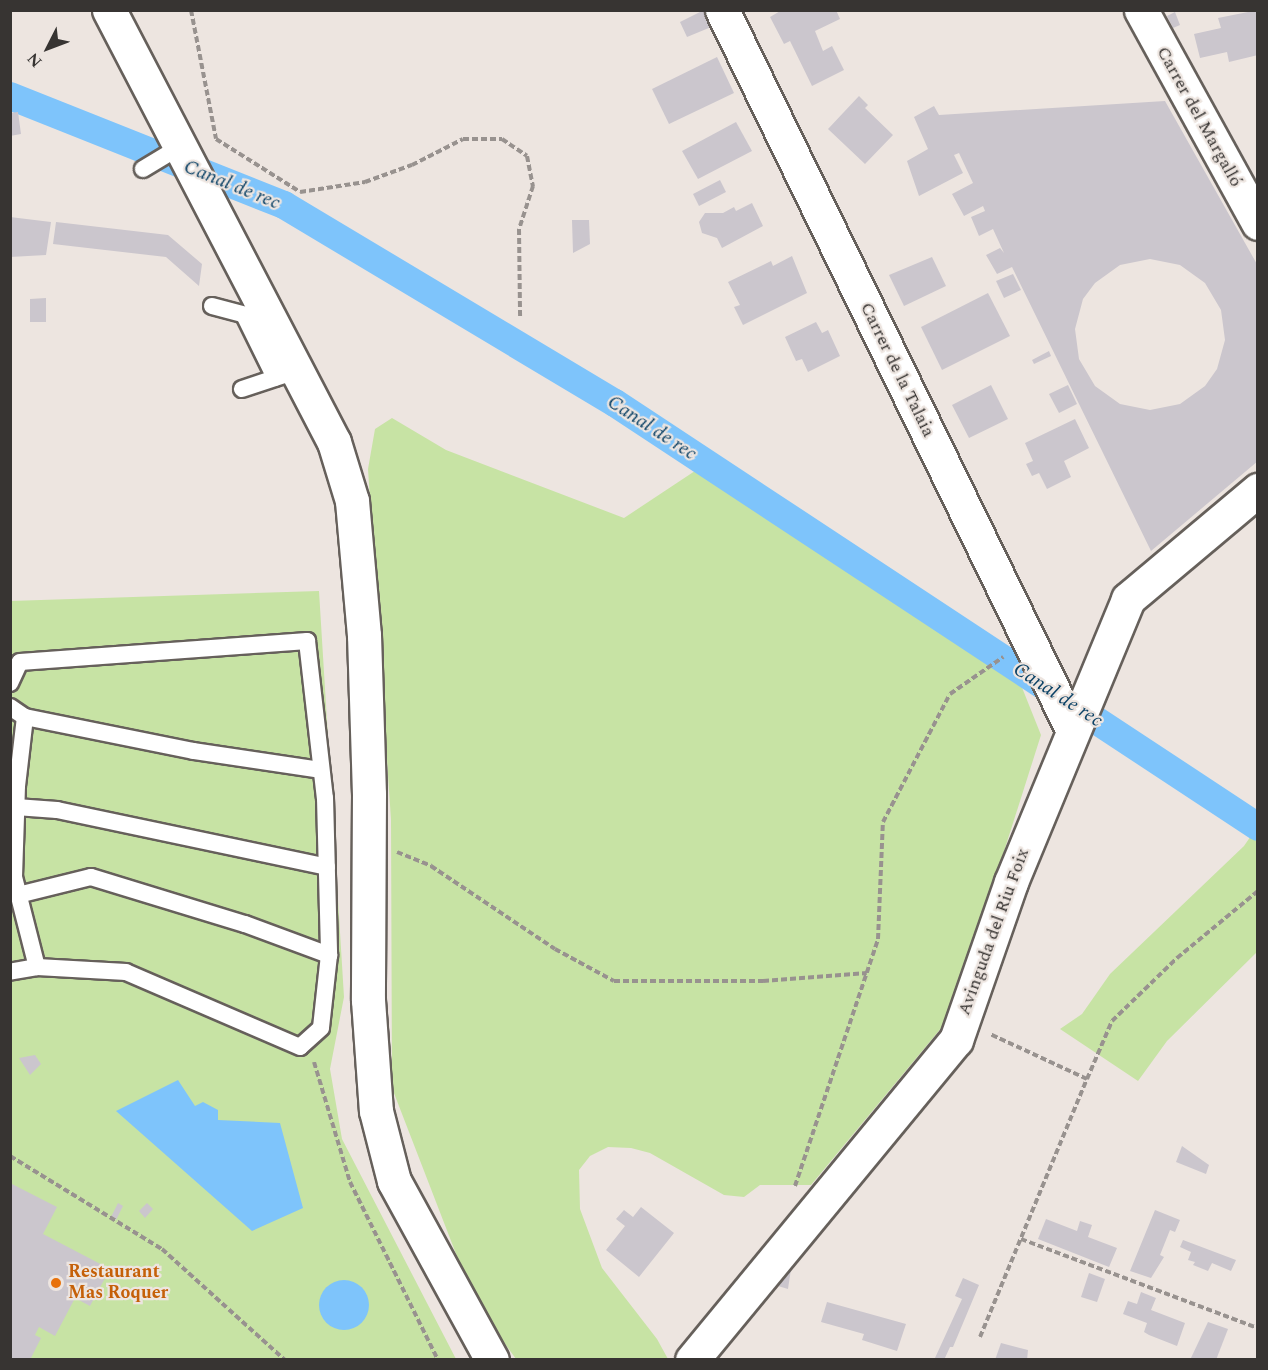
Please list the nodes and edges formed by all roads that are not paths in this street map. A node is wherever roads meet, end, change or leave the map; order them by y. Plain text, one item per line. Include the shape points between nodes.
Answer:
1 (109, 10) edge
2 (722, 10) edge
3 (1142, 10) edge
4 (187, 155) junction
5 (142, 169) dead end
6 (1257, 223) edge
7 (212, 306) dead end
8 (259, 318) junction
9 (287, 374) junction
10 (242, 388) dead end
11 (1257, 490) edge
12 (10, 683) edge
13 (10, 707) edge
14 (26, 717) junction
15 (1072, 729) junction
16 (321, 770) junction
17 (14, 787) edge
18 (16, 807) junction
19 (327, 867) junction
20 (12, 877) edge
21 (18, 895) junction
22 (328, 955) junction
23 (37, 968) junction
24 (10, 972) edge
25 (492, 1359) edge
26 (692, 1359) edge

1 - 4 street
2 - 15 street, Carrer de la Talaia
3 - 6 street, Carrer del Margalló
4 - 5 lane
4 - 8 street via 235,246
7 - 8 lane
8 - 9 street
9 - 10 lane
9 - 25 street via 334,442 352,501 363,624 369,1022 382,1145 413,1221
11 - 15 street, Avinguda del Riu Foix via 1128,599
12 - 16 lane via 20,662 307,641
13 - 14 lane
14 - 16 lane via 194,751
14 - 17 lane
15 - 26 street, Avinguda del Riu Foix via 1011,882 956,1040
16 - 19 lane
17 - 18 lane
18 - 19 lane via 57,810
18 - 20 lane
19 - 22 lane
20 - 21 lane
21 - 22 lane via 91,877 245,924
21 - 23 lane
22 - 23 lane via 321,1028 300,1047 126,972
23 - 24 lane

